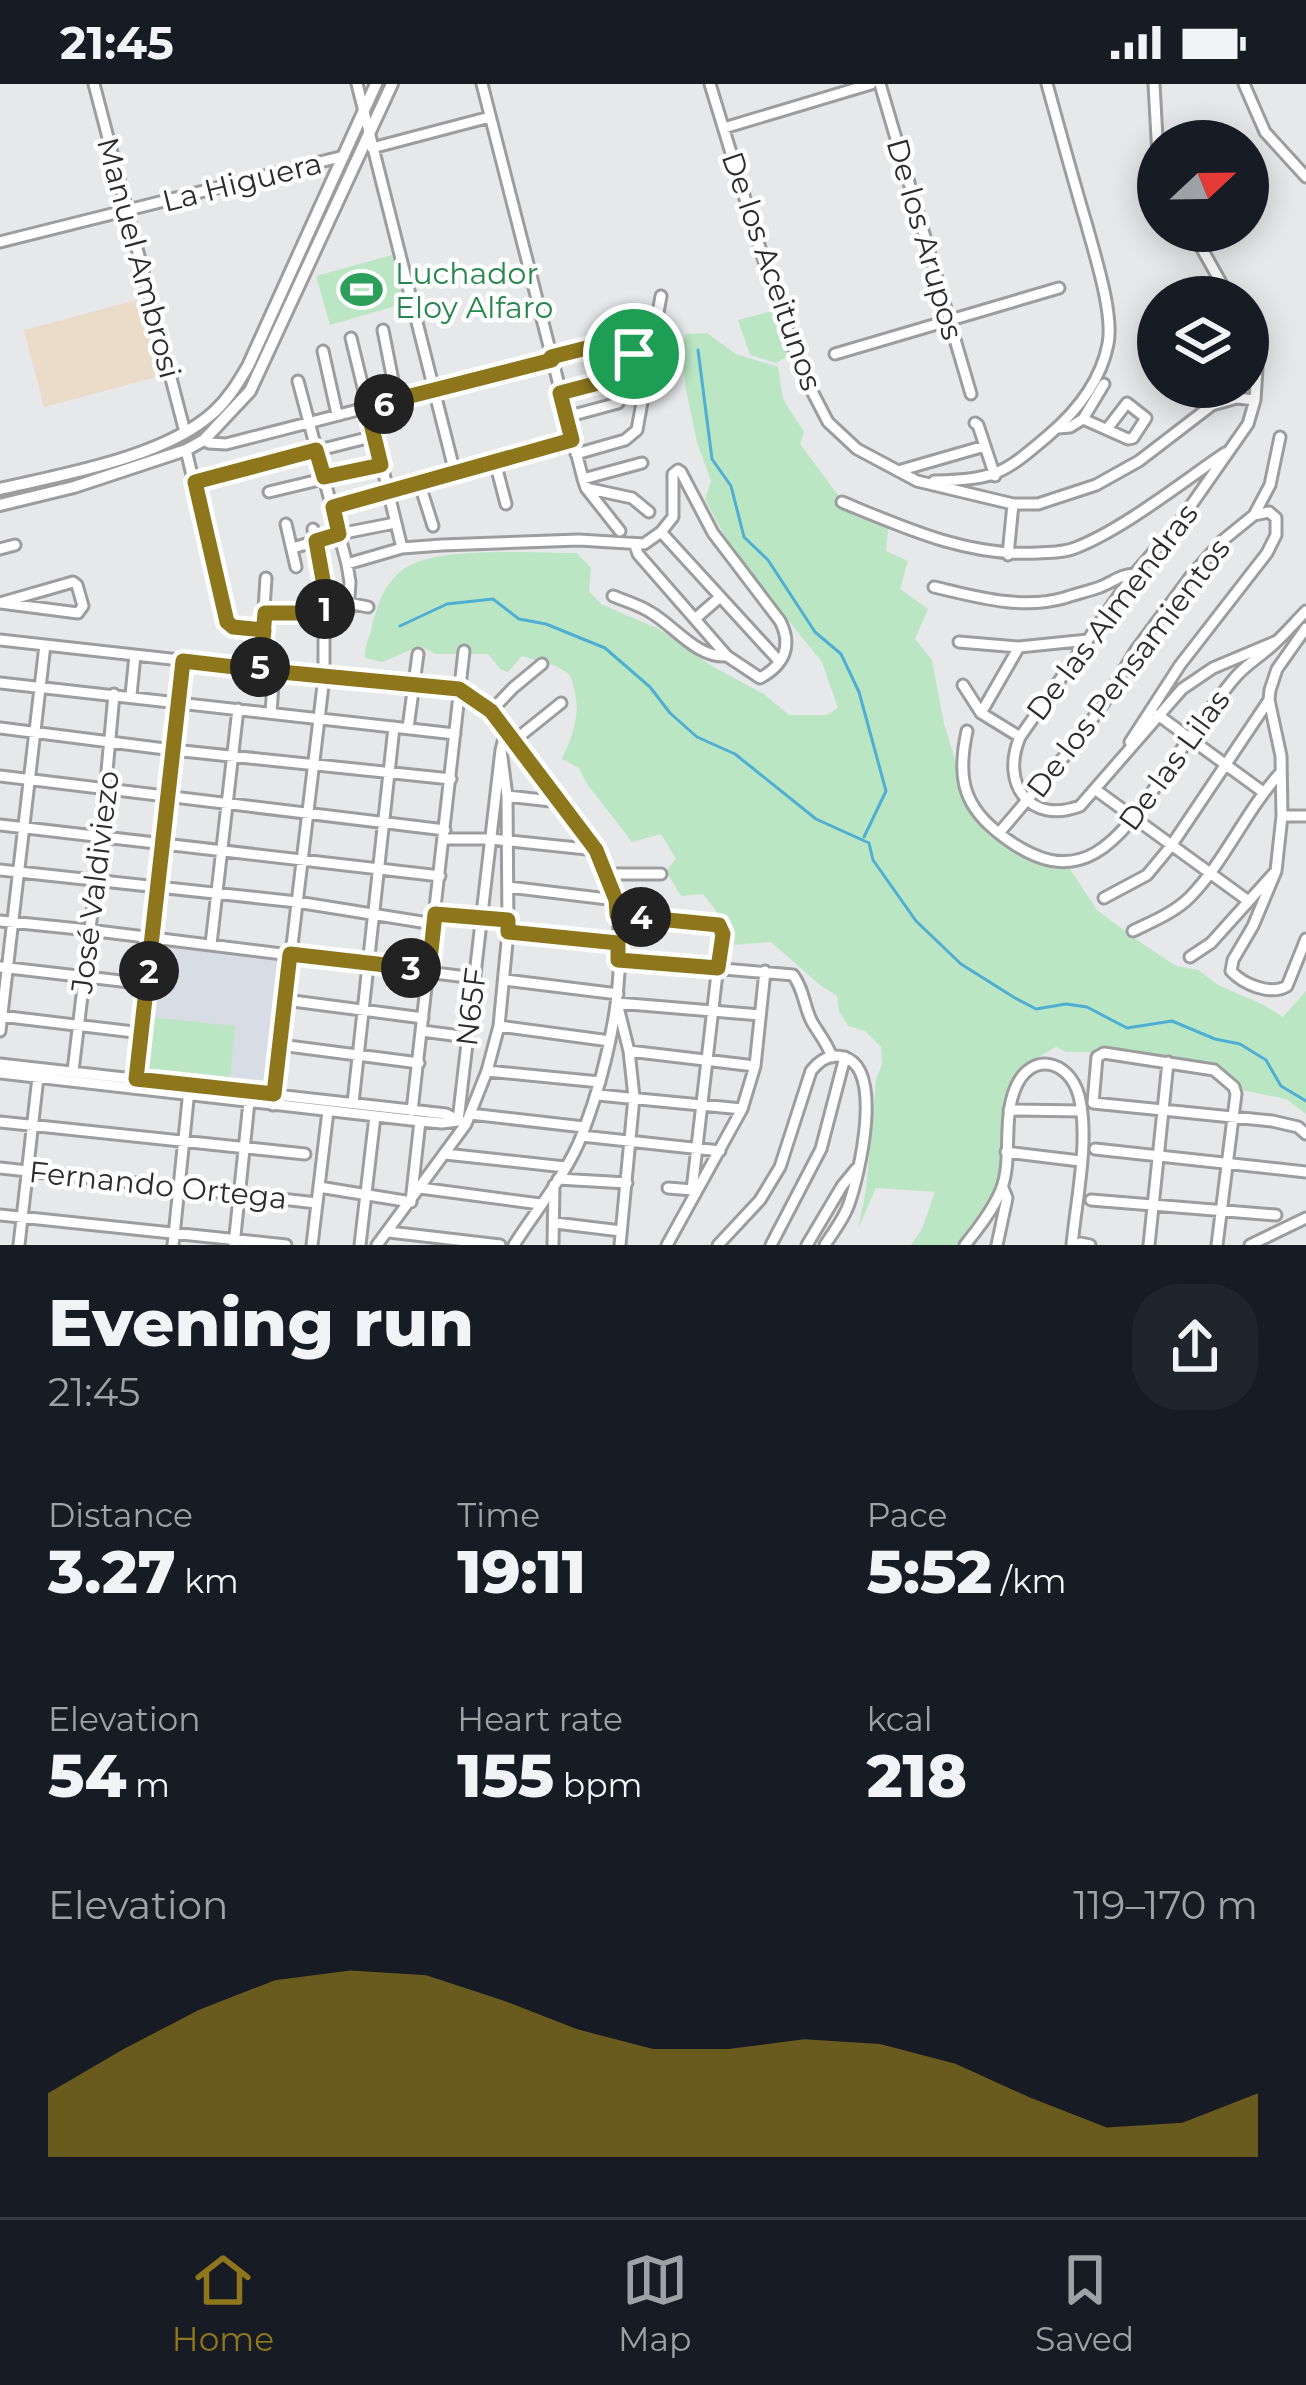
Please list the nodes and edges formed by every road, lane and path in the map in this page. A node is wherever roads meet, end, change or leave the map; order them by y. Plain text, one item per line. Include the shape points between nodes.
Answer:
1 (94, 84) edge
2 (357, 84) edge
3 (376, 84) edge
4 (392, 84) edge
5 (482, 84) edge
6 (710, 84) edge
7 (876, 84) edge
8 (1047, 84) edge
9 (1154, 84) edge
10 (1244, 84) edge
11 (364, 111) junction
12 (490, 117) junction
13 (1156, 120) edge
14 (724, 128) junction
15 (369, 134) junction
16 (372, 148) junction
17 (344, 156) junction
18 (1306, 177) edge
19 (127, 211) junction
20 (0, 242) edge
21 (1100, 276) junction
22 (1083, 280) dead end
23 (1059, 288) dead end
24 (661, 296) dead end
25 (948, 320) junction
26 (383, 330) dead end
27 (351, 338) dead end
28 (323, 351) dead end
29 (835, 354) dead end
30 (552, 358) junction
31 (298, 381) dead end
32 (1104, 384) dead end
33 (434, 392) junction
34 (560, 393) junction
35 (971, 394) dead end
36 (397, 401) junction
37 (618, 403) dead end
38 (367, 407) junction
39 (1208, 408) edge
40 (1253, 408) edge
41 (338, 414) junction
42 (566, 417) junction
43 (1146, 418) junction
44 (1083, 419) junction
45 (308, 421) junction
46 (975, 423) dead end
47 (1058, 428) junction
48 (1159, 428) dead end
49 (1107, 429) junction
50 (185, 432) junction
51 (375, 436) junction
52 (1280, 437) dead end
53 (205, 440) junction
54 (572, 440) junction
55 (985, 446) junction
56 (1234, 447) junction
57 (186, 449) junction
58 (316, 450) junction
59 (576, 454) junction
60 (495, 461) junction
61 (642, 463) dead end
62 (381, 465) junction
63 (898, 471) junction
64 (455, 472) junction
65 (995, 476) junction
66 (324, 477) junction
67 (916, 481) junction
68 (195, 482) junction
69 (419, 482) junction
70 (584, 484) junction
71 (0, 489) edge
72 (387, 491) junction
73 (269, 492) dead end
74 (842, 502) dead end
75 (506, 504) dead end
76 (1013, 504) junction
77 (0, 505) edge
78 (333, 507) junction
79 (649, 512) dead end
80 (1254, 515) junction
81 (395, 523) junction
82 (286, 524) dead end
83 (433, 526) dead end
84 (313, 529) dead end
85 (620, 531) dead end
86 (661, 532) junction
87 (339, 534) junction
88 (316, 541) junction
89 (15, 545) dead end
90 (635, 545) junction
91 (292, 548) junction
92 (402, 548) junction
93 (0, 550) edge
94 (1008, 555) junction
95 (346, 564) junction
96 (296, 567) dead end
97 (1135, 574) junction
98 (266, 578) dead end
99 (934, 587) dead end
100 (613, 596) dead end
101 (720, 597) junction
102 (0, 603) edge
103 (368, 607) dead end
104 (1306, 611) edge
105 (265, 613) junction
106 (325, 613) junction
107 (696, 618) junction
108 (1306, 628) edge
109 (264, 630) junction
110 (0, 640) edge
111 (1088, 640) junction
112 (1277, 641) junction
113 (959, 642) dead end
114 (45, 645) junction
115 (1019, 647) junction
116 (464, 651) dead end
117 (418, 654) dead end
118 (135, 655) junction
119 (727, 656) junction
120 (183, 661) junction
121 (779, 662) junction
122 (542, 664) dead end
123 (260, 670) junction
124 (274, 671) junction
125 (324, 677) junction
126 (0, 683) edge
127 (963, 685) dead end
128 (413, 686) junction
129 (40, 687) junction
130 (459, 689) junction
131 (114, 694) junction
132 (131, 695) junction
133 (1269, 700) junction
134 (178, 702) junction
135 (560, 703) dead end
136 (238, 709) junction
137 (491, 711) junction
138 (271, 712) junction
139 (981, 713) junction
140 (1158, 715) junction
141 (317, 718) junction
142 (394, 727) junction
143 (0, 728) edge
144 (408, 728) junction
145 (506, 730) junction
146 (34, 731) junction
147 (967, 731) dead end
148 (455, 734) junction
149 (1020, 737) junction
150 (1189, 738) junction
151 (515, 740) junction
152 (111, 741) junction
153 (173, 749) junction
154 (501, 750) junction
155 (233, 754) junction
156 (1121, 757) junction
157 (313, 764) junction
158 (1226, 767) junction
159 (389, 772) junction
160 (1281, 772) junction
161 (0, 776) edge
162 (451, 778) junction
163 (29, 780) junction
164 (106, 789) junction
165 (1096, 790) junction
166 (1263, 792) junction
167 (168, 796) junction
168 (508, 796) junction
169 (1029, 800) junction
170 (560, 802) junction
171 (229, 804) junction
172 (308, 813) junction
173 (1282, 816) junction
174 (1306, 816) edge
175 (1135, 818) junction
176 (384, 822) junction
177 (0, 825) edge
178 (24, 827) junction
179 (999, 833) junction
180 (445, 834) junction
181 (101, 836) junction
182 (491, 839) junction
183 (506, 841) junction
184 (163, 845) junction
185 (1172, 847) junction
186 (596, 850) junction
187 (223, 851) junction
188 (302, 861) junction
189 (379, 869) junction
190 (0, 870) edge
191 (1276, 871) junction
192 (19, 872) junction
193 (1209, 873) junction
194 (607, 874) junction
195 (661, 874) dead end
196 (440, 876) junction
197 (95, 880) junction
198 (508, 887) junction
199 (158, 888) junction
200 (216, 894) junction
201 (1104, 898) dead end
202 (616, 900) junction
203 (1247, 900) junction
204 (297, 902) junction
205 (374, 915) junction
206 (617, 915) junction
207 (482, 918) junction
208 (435, 919) junction
209 (0, 921) edge
210 (13, 923) junction
211 (508, 926) junction
212 (89, 930) junction
213 (1132, 931) dead end
214 (152, 937) junction
215 (618, 943) junction
216 (212, 944) junction
217 (1305, 946) edge
218 (290, 954) junction
219 (1190, 957) dead end
220 (618, 960) junction
221 (368, 963) junction
222 (4, 968) edge
223 (718, 968) junction
224 (429, 970) junction
225 (764, 971) junction
226 (84, 974) junction
227 (475, 978) junction
228 (505, 980) junction
229 (147, 984) junction
230 (617, 999) junction
231 (285, 1000) junction
232 (363, 1010) junction
233 (713, 1012) junction
234 (760, 1015) junction
235 (1, 1016) edge
236 (423, 1018) junction
237 (79, 1026) junction
238 (499, 1026) junction
239 (0, 1031) edge
240 (422, 1031) junction
241 (142, 1034) junction
242 (468, 1036) junction
243 (610, 1041) junction
244 (280, 1045) junction
245 (629, 1051) junction
246 (359, 1055) junction
247 (832, 1057) junction
248 (845, 1057) junction
249 (706, 1060) junction
250 (1168, 1062) junction
251 (419, 1063) junction
252 (755, 1066) junction
253 (0, 1068) edge
254 (73, 1071) junction
255 (487, 1071) junction
256 (38, 1077) junction
257 (600, 1082) junction
258 (136, 1084) junction
259 (189, 1090) junction
260 (598, 1095) junction
261 (634, 1097) junction
262 (273, 1099) junction
263 (249, 1102) junction
264 (353, 1103) junction
265 (701, 1104) junction
266 (742, 1108) junction
267 (1009, 1110) junction
268 (328, 1111) junction
269 (412, 1111) junction
270 (1081, 1111) junction
271 (1162, 1111) junction
272 (375, 1116) junction
273 (1231, 1118) junction
274 (465, 1120) junction
275 (420, 1121) junction
276 (0, 1122) edge
277 (33, 1125) junction
278 (583, 1131) junction
279 (1306, 1134) edge
280 (183, 1142) junction
281 (631, 1142) junction
282 (244, 1147) junction
283 (1096, 1149) dead end
284 (696, 1150) junction
285 (720, 1151) junction
286 (1006, 1152) junction
287 (304, 1154) dead end
288 (445, 1154) junction
289 (1157, 1157) junction
290 (1080, 1161) junction
291 (1226, 1163) junction
292 (859, 1166) junction
293 (565, 1167) junction
294 (0, 1168) edge
295 (28, 1172) junction
296 (1306, 1172) edge
297 (556, 1181) junction
298 (627, 1183) junction
299 (319, 1186) junction
300 (179, 1187) junction
301 (420, 1188) junction
302 (668, 1188) dead end
303 (1003, 1188) junction
304 (695, 1191) junction
305 (366, 1193) junction
306 (240, 1194) junction
307 (1090, 1200) dead end
308 (411, 1202) junction
309 (317, 1203) junction
310 (540, 1204) junction
311 (1152, 1205) junction
312 (1221, 1211) junction
313 (0, 1215) edge
314 (1276, 1215) dead end
315 (22, 1217) junction
316 (1306, 1218) edge
317 (555, 1223) junction
318 (621, 1231) junction
319 (175, 1232) junction
320 (389, 1232) junction
321 (235, 1241) edge
322 (1081, 1244) edge
323 (19, 1245) edge
324 (173, 1245) edge
325 (286, 1245) edge
326 (312, 1245) edge
327 (360, 1245) edge
328 (376, 1245) edge
329 (500, 1245) edge
330 (514, 1245) edge
331 (553, 1245) edge
332 (620, 1245) edge
333 (667, 1245) edge
334 (718, 1245) edge
335 (770, 1245) edge
336 (807, 1245) edge
337 (825, 1245) edge
338 (965, 1245) edge
339 (998, 1245) edge
340 (1149, 1245) edge
341 (1217, 1245) edge
342 (1250, 1245) edge

1 - 19 street, Manuel Ambrosi
2 - 11 street
3 - 11 main road
4 - 15 main road
5 - 12 street
6 - 14 street, De los Aceitunos
7 - 14 street
7 - 25 street, De los Arupos
8 - 21 street
9 - 13 street
10 - 18 street via 1265,132
11 - 15 street
11 - 17 main road
12 - 16 street
12 - 30 street
14 - 63 street, De los Aceitunos via 813,398 842,437
15 - 16 street
15 - 53 main road via 250,391
16 - 33 street
17 - 19 street, La Higuera
17 - 50 main road via 248,366 215,411
19 - 20 street, La Higuera
19 - 50 street, Manuel Ambrosi
21 - 22 street
21 - 47 street via 1106,354
23 - 25 street
24 - 59 street via 637,430
25 - 29 street
25 - 35 street, De los Arupos
26 - 36 street
27 - 38 street
28 - 41 street
30 - 33 street
30 - 34 street
30 - 34 street via 626,338 635,343 632,371
31 - 45 street
32 - 44 street
33 - 36 street
33 - 64 street
34 - 42 street
36 - 38 street
37 - 42 street
38 - 41 street
38 - 51 street
39 - 76 street via 1079,493
40 - 56 street, De las Almendras
41 - 45 street
42 - 54 street
43 - 48 street
43 - 49 street via 1132,438
43 - 49 street via 1127,404
44 - 47 street
44 - 49 street
45 - 53 street via 226,444
45 - 58 street
46 - 55 street
47 - 65 street
50 - 71 main road
51 - 58 street
51 - 62 street
52 - 80 street, De los Pensamientos
53 - 57 main road
54 - 59 street
54 - 60 street
55 - 63 street
55 - 65 street
56 - 94 street via 1088,542
56 - 97 street, De las Almendras
57 - 68 street
57 - 77 main road
58 - 66 street
58 - 68 street
59 - 70 street
60 - 64 street
60 - 75 street
61 - 70 street
62 - 66 street
62 - 72 street
63 - 67 street, De los Aceitunos
64 - 69 street
65 - 67 street
66 - 73 street
66 - 78 street
67 - 76 street, De los Aceitunos
68 - 109 street via 227,622
69 - 72 street
69 - 83 street
70 - 79 street via 632,498
70 - 85 street
72 - 78 street
72 - 81 street
74 - 94 street via 906,530
76 - 94 street
78 - 87 street
80 - 156 street via 1276,518 1267,553
80 - 169 street, De los Pensamientos via 1190,576
81 - 87 street
81 - 92 street
82 - 91 street
84 - 88 street
86 - 90 street
86 - 101 street
86 - 121 street via 675,514 678,470 780,621 788,645
87 - 88 street
87 - 95 street
88 - 91 street
88 - 106 street
89 - 93 street
90 - 92 street
90 - 107 street
91 - 96 street
92 - 95 street
95 - 103 street via 348,607
97 - 99 street via 1034,603
97 - 111 street, De las Almendras
98 - 105 street
100 - 119 street via 652,612 703,651
101 - 107 street
101 - 121 street
102 - 102 street via 78,613 83,606 75,583
104 - 112 street, De las Lilas
105 - 106 street
105 - 109 street
106 - 125 street
107 - 119 street
108 - 133 street via 1277,669
109 - 123 street
110 - 114 street
111 - 115 street
111 - 149 street, De las Almendras
112 - 140 street via 1202,674
112 - 150 street, De las Lilas via 1235,677
113 - 115 street
114 - 118 street
114 - 129 street
115 - 139 street
116 - 130 street
117 - 128 street
118 - 120 street
118 - 132 street
119 - 121 street via 760,678
120 - 123 street
120 - 134 street
122 - 137 street
123 - 124 street
124 - 125 street
124 - 138 street
125 - 128 street
125 - 141 street
126 - 129 street
127 - 139 street
128 - 130 street
128 - 144 street
129 - 131 street
129 - 146 street
130 - 137 street
130 - 148 street
131 - 132 street
131 - 152 street, José Valdiviezo
132 - 134 street
133 - 158 street
133 - 160 street
134 - 136 street
134 - 153 street
135 - 151 street
136 - 138 street
136 - 155 street
137 - 145 street
138 - 141 street
139 - 149 street
140 - 150 street
140 - 156 street
141 - 142 street
141 - 157 street
142 - 144 street
142 - 159 street
143 - 146 street
144 - 148 street
145 - 151 street
145 - 154 street, N65F
146 - 152 street
146 - 163 street
147 - 179 street, De las Lilas via 968,798
148 - 162 street
149 - 169 street, De las Almendras via 1013,778
150 - 158 street
150 - 175 street, De las Lilas
151 - 170 street
152 - 153 street
152 - 164 street, José Valdiviezo
153 - 155 street
153 - 167 street
154 - 168 street
154 - 182 street, N65F
155 - 157 street
155 - 171 street
156 - 165 street
157 - 159 street
157 - 172 street
158 - 166 street
158 - 185 street
159 - 162 street
159 - 176 street
160 - 166 street
160 - 173 street
161 - 163 street
162 - 180 street
163 - 164 street
163 - 178 street
164 - 167 street
164 - 181 street, José Valdiviezo
165 - 169 street via 1068,810
165 - 175 street
166 - 193 street
167 - 171 street
167 - 184 street
168 - 170 street
168 - 183 street
169 - 179 street, De los Pensamientos
170 - 186 street
171 - 172 street
171 - 187 street
172 - 176 street
172 - 188 street
173 - 174 street
173 - 191 street
175 - 179 street, De las Lilas via 1106,848 1070,861 1041,857
175 - 185 street
176 - 180 street
176 - 189 street
177 - 178 street
178 - 181 street
178 - 192 street
180 - 182 street
180 - 196 street
181 - 184 street
181 - 197 street, José Valdiviezo
182 - 183 street
182 - 207 street, N65F
183 - 186 street
183 - 198 street
184 - 187 street
184 - 199 street
185 - 193 street
185 - 201 street via 1147,874
186 - 194 street
187 - 188 street
187 - 200 street
188 - 189 street
188 - 204 street
189 - 196 street
189 - 205 street
190 - 192 street
191 - 203 street
191 - 217 street via 1231,970 1274,992 1287,986
192 - 197 street
192 - 210 street
193 - 203 street
193 - 213 street via 1170,913
194 - 195 street
194 - 202 street
196 - 208 street
197 - 199 street
197 - 212 street, José Valdiviezo
198 - 202 street
198 - 211 street
199 - 200 street
199 - 214 street
200 - 204 street
200 - 216 street
202 - 206 street
203 - 219 street
204 - 205 street
204 - 218 street
205 - 208 street
205 - 221 street
206 - 215 street
206 - 223 street via 719,925
207 - 208 street
207 - 211 street
207 - 227 street, N65F
208 - 224 street
209 - 210 street
210 - 212 street
210 - 222 street
211 - 215 street
211 - 228 street
212 - 214 street
212 - 226 street, José Valdiviezo
214 - 216 street
214 - 229 street
215 - 220 street
216 - 218 street
218 - 221 street
218 - 231 street
220 - 223 street
220 - 230 street
221 - 224 street
221 - 232 street
222 - 226 street
222 - 235 street
223 - 225 street
223 - 233 street
224 - 227 street
224 - 236 street
225 - 234 street
225 - 247 street via 794,975
226 - 229 street
226 - 237 street, José Valdiviezo
227 - 242 street, N65F
228 - 230 street
228 - 238 street
229 - 241 street
230 - 233 street
230 - 243 street
230 - 245 street
231 - 232 street
231 - 244 street
232 - 236 street
232 - 246 street
233 - 234 street
233 - 249 street
234 - 252 street
235 - 237 street
235 - 239 street
236 - 240 street
237 - 241 street
237 - 254 street, José Valdiviezo
238 - 243 street
238 - 255 street
240 - 242 street
240 - 251 street
241 - 258 street
242 - 274 street, N65F
243 - 257 street
244 - 246 street
244 - 262 street
245 - 249 street
245 - 261 street
246 - 251 street
246 - 264 street
247 - 248 street
247 - 334 street via 811,1071 780,1167 760,1201
248 - 292 street via 865,1081
248 - 335 street via 821,1149
249 - 252 street
249 - 265 street
250 - 271 street
250 - 271 street via 1097,1057 1094,1103
250 - 273 street via 1214,1070 1230,1082
251 - 269 street
252 - 266 street
253 - 254 street
253 - 256 street
254 - 258 street
255 - 257 street
255 - 274 street
256 - 258 street
256 - 277 street
257 - 260 street
258 - 259 street
259 - 262 street
259 - 263 street
259 - 280 street
260 - 261 street
260 - 278 street
261 - 265 street
261 - 281 street
262 - 263 street
262 - 264 street
262 - 268 street
263 - 282 street
264 - 269 street
265 - 266 street
265 - 284 street
266 - 285 street
267 - 270 street
267 - 270 street via 1016,1086 1040,1064 1072,1078
267 - 286 street
268 - 272 street
268 - 299 street
269 - 274 street
270 - 290 street
271 - 273 street
271 - 289 street
272 - 275 street
272 - 305 street
273 - 279 street
273 - 291 street
274 - 275 street
274 - 278 street
274 - 288 street
275 - 308 street
276 - 277 street
277 - 280 street
277 - 295 street
278 - 281 street
278 - 293 street
280 - 282 street
280 - 300 street
281 - 284 street
281 - 298 street
282 - 287 street
282 - 306 street
283 - 289 street
284 - 285 street
284 - 304 street
285 - 304 street
286 - 290 street
286 - 303 street
288 - 293 street
288 - 301 street
289 - 291 street
289 - 311 street
290 - 322 street
291 - 296 street
291 - 312 street
292 - 336 street
292 - 337 street via 848,1209
293 - 297 street
294 - 295 street, Fernando Ortega
295 - 300 street, Fernando Ortega
295 - 315 street
297 - 298 street
297 - 310 street
297 - 317 street
298 - 318 street
299 - 305 street, Fernando Ortega
299 - 309 street
300 - 306 street, Fernando Ortega
300 - 319 street
301 - 308 street
301 - 310 street
302 - 304 street
303 - 338 street
303 - 339 street
304 - 333 street
305 - 308 street, Fernando Ortega
305 - 327 street
306 - 309 street, Fernando Ortega
306 - 321 street
307 - 311 street
308 - 320 street
309 - 326 street
310 - 330 street
311 - 312 street
311 - 340 street
312 - 314 street
312 - 341 street
313 - 315 street
315 - 319 street
315 - 323 street
316 - 342 street
317 - 318 street
317 - 331 street
318 - 332 street
319 - 321 street
319 - 324 street
320 - 328 street
320 - 329 street
321 - 325 street

